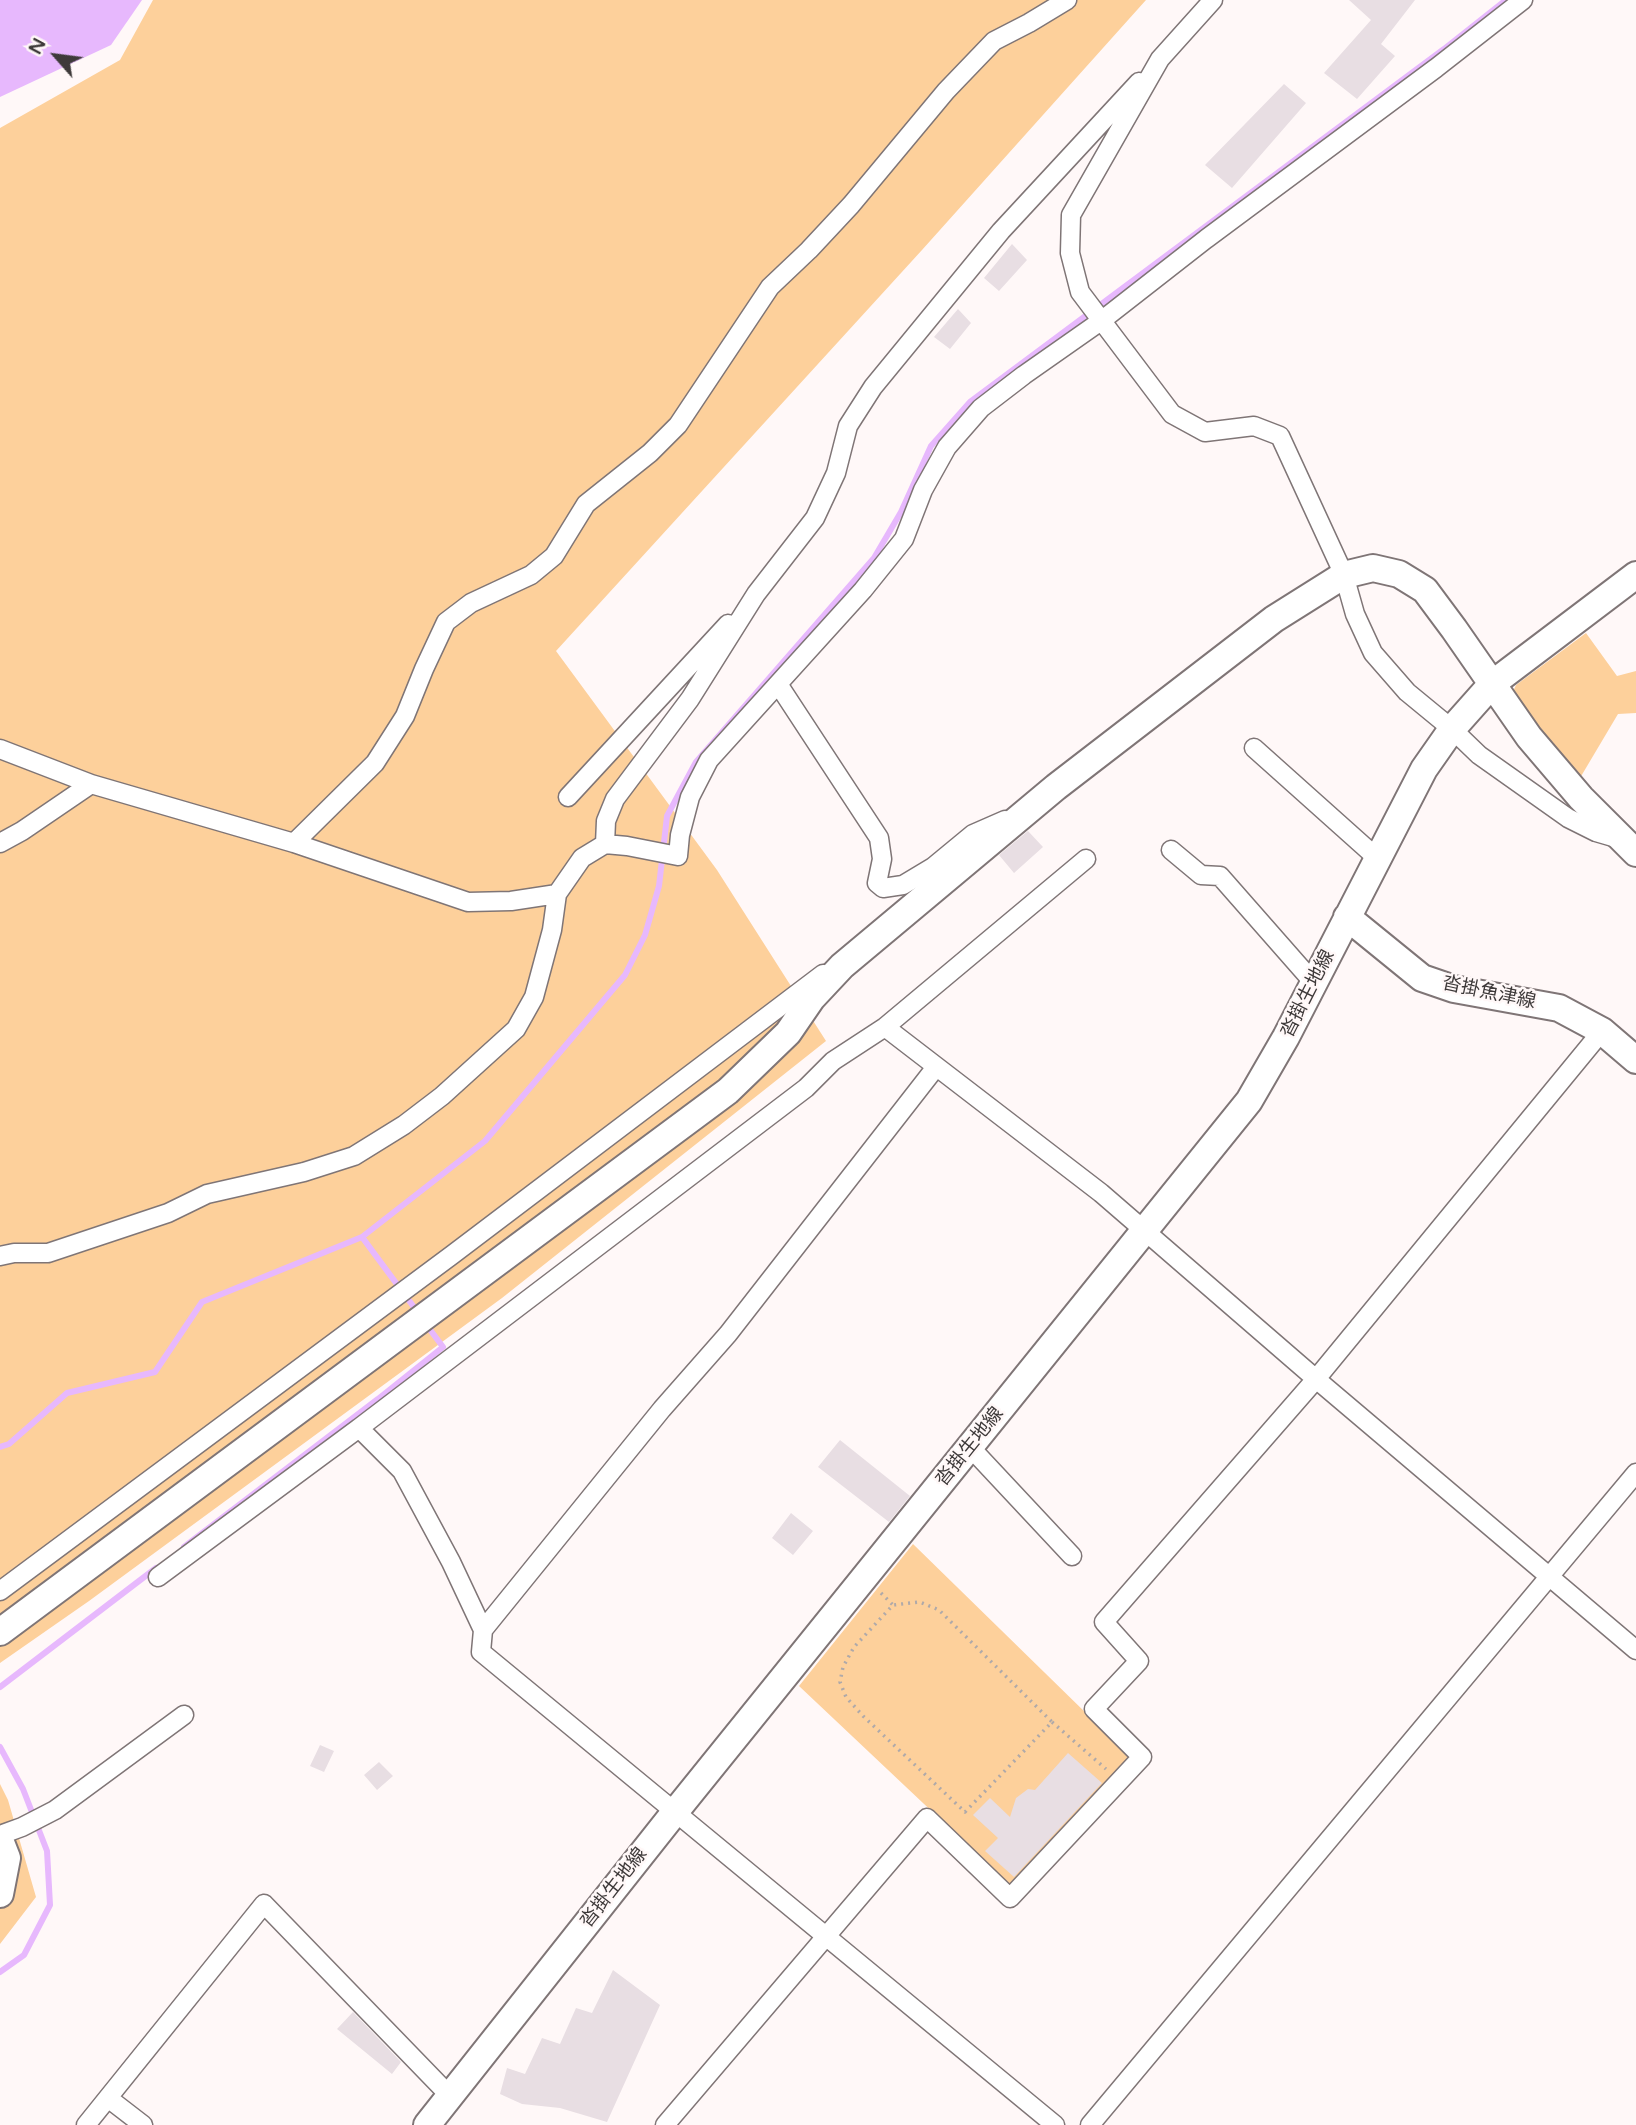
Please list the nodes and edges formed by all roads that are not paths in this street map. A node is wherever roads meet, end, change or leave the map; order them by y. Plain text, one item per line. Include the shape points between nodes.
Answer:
1 (1067, 0) edge
2 (1213, 0) edge
3 (1523, 0) edge
4 (1160, 59) junction
5 (1101, 321) junction
6 (1344, 575) junction
7 (1636, 575) edge
8 (756, 594) junction
9 (778, 684) junction
10 (1492, 684) junction
11 (1452, 729) junction
12 (0, 748) edge
13 (1254, 748) dead end
14 (90, 784) junction
15 (568, 797) dead end
16 (1028, 811) junction
17 (0, 843) edge
18 (294, 843) junction
19 (605, 844) junction
20 (1628, 846) edge
21 (1171, 850) dead end
22 (1377, 858) junction
23 (1086, 859) dead end
24 (557, 894) junction
25 (1347, 917) junction
26 (842, 966) junction
27 (1314, 983) junction
28 (885, 1027) junction
29 (1602, 1031) junction
30 (1636, 1060) edge
31 (936, 1068) junction
32 (1145, 1230) junction
33 (0, 1256) edge
34 (1316, 1379) junction
35 (359, 1428) junction
36 (970, 1447) junction
37 (1636, 1473) edge
38 (1072, 1556) dead end
39 (158, 1577) dead end
40 (1549, 1577) junction
41 (0, 1591) edge
42 (483, 1630) junction
43 (0, 1632) edge
44 (1636, 1650) edge
45 (184, 1715) dead end
46 (675, 1812) junction
47 (0, 1835) edge
48 (0, 1840) edge
49 (0, 1894) edge
50 (825, 1935) junction
51 (450, 2096) junction
52 (108, 2098) junction
53 (86, 2125) edge
54 (143, 2125) edge
55 (426, 2125) edge
56 (665, 2125) edge
57 (1055, 2125) edge
58 (1090, 2125) edge

1 - 18 street via 993,41 946,90 850,205 770,287 678,425 586,504 554,556 531,575 471,603 446,622 405,716 375,763
2 - 4 street
3 - 5 street
4 - 5 street via 1071,215 1070,253 1080,292
4 - 8 street via 1001,231 873,387 848,426 836,473 815,518
5 - 6 street via 1172,414 1205,432 1254,426 1280,436
5 - 9 street via 982,408 947,447 923,490 904,539
6 - 10 main road via 1373,568 1399,574 1425,590
6 - 11 street via 1373,653 1407,692
6 - 16 main road via 1274,619
7 - 10 main road
8 - 15 street
8 - 19 street via 690,699 615,799 606,821
9 - 16 street via 879,838 882,859 877,883 883,888 903,885 973,834
9 - 19 street via 709,760 690,797 678,856
10 - 11 main road
10 - 20 main road via 1529,737
11 - 20 street via 1479,755 1568,818
11 - 22 main road, 沓掛生地線 via 1424,769
12 - 14 street
13 - 22 street
14 - 17 street
14 - 18 street
16 - 26 main road
18 - 24 street via 468,902
19 - 24 street via 583,858
21 - 27 street via 1201,875 1220,876
22 - 25 main road, 沓掛生地線
23 - 28 street
24 - 33 street via 534,997 516,1029 404,1125 354,1156 207,1194 168,1213 48,1254
25 - 27 main road, 沓掛生地線
25 - 29 main road, 沓掛魚津線 via 1422,978 1454,989 1559,1007
26 - 41 street via 788,998
26 - 43 main road via 812,998 788,1034 728,1091
27 - 32 main road, 沓掛生地線 via 1249,1101
28 - 31 street
28 - 35 street via 833,1061 806,1088
29 - 30 main road, 沓掛魚津線
29 - 34 street
31 - 32 street
31 - 42 street via 728,1334
32 - 34 street
32 - 36 main road, 沓掛生地線
34 - 40 street
34 - 50 street via 1104,1622 1139,1661 1094,1709 1142,1757 1010,1898 927,1818
35 - 39 street
35 - 42 street via 402,1471
36 - 38 street
36 - 46 main road, 沓掛生地線
37 - 40 street
40 - 44 street
40 - 58 street
42 - 46 street via 481,1652
45 - 47 street via 55,1810
46 - 50 street
46 - 51 main road, 沓掛生地線
48 - 49 main road via 6,1858
50 - 56 street
50 - 57 street
51 - 52 street via 264,1905
51 - 55 main road, 沓掛生地線
52 - 53 street
52 - 54 street

